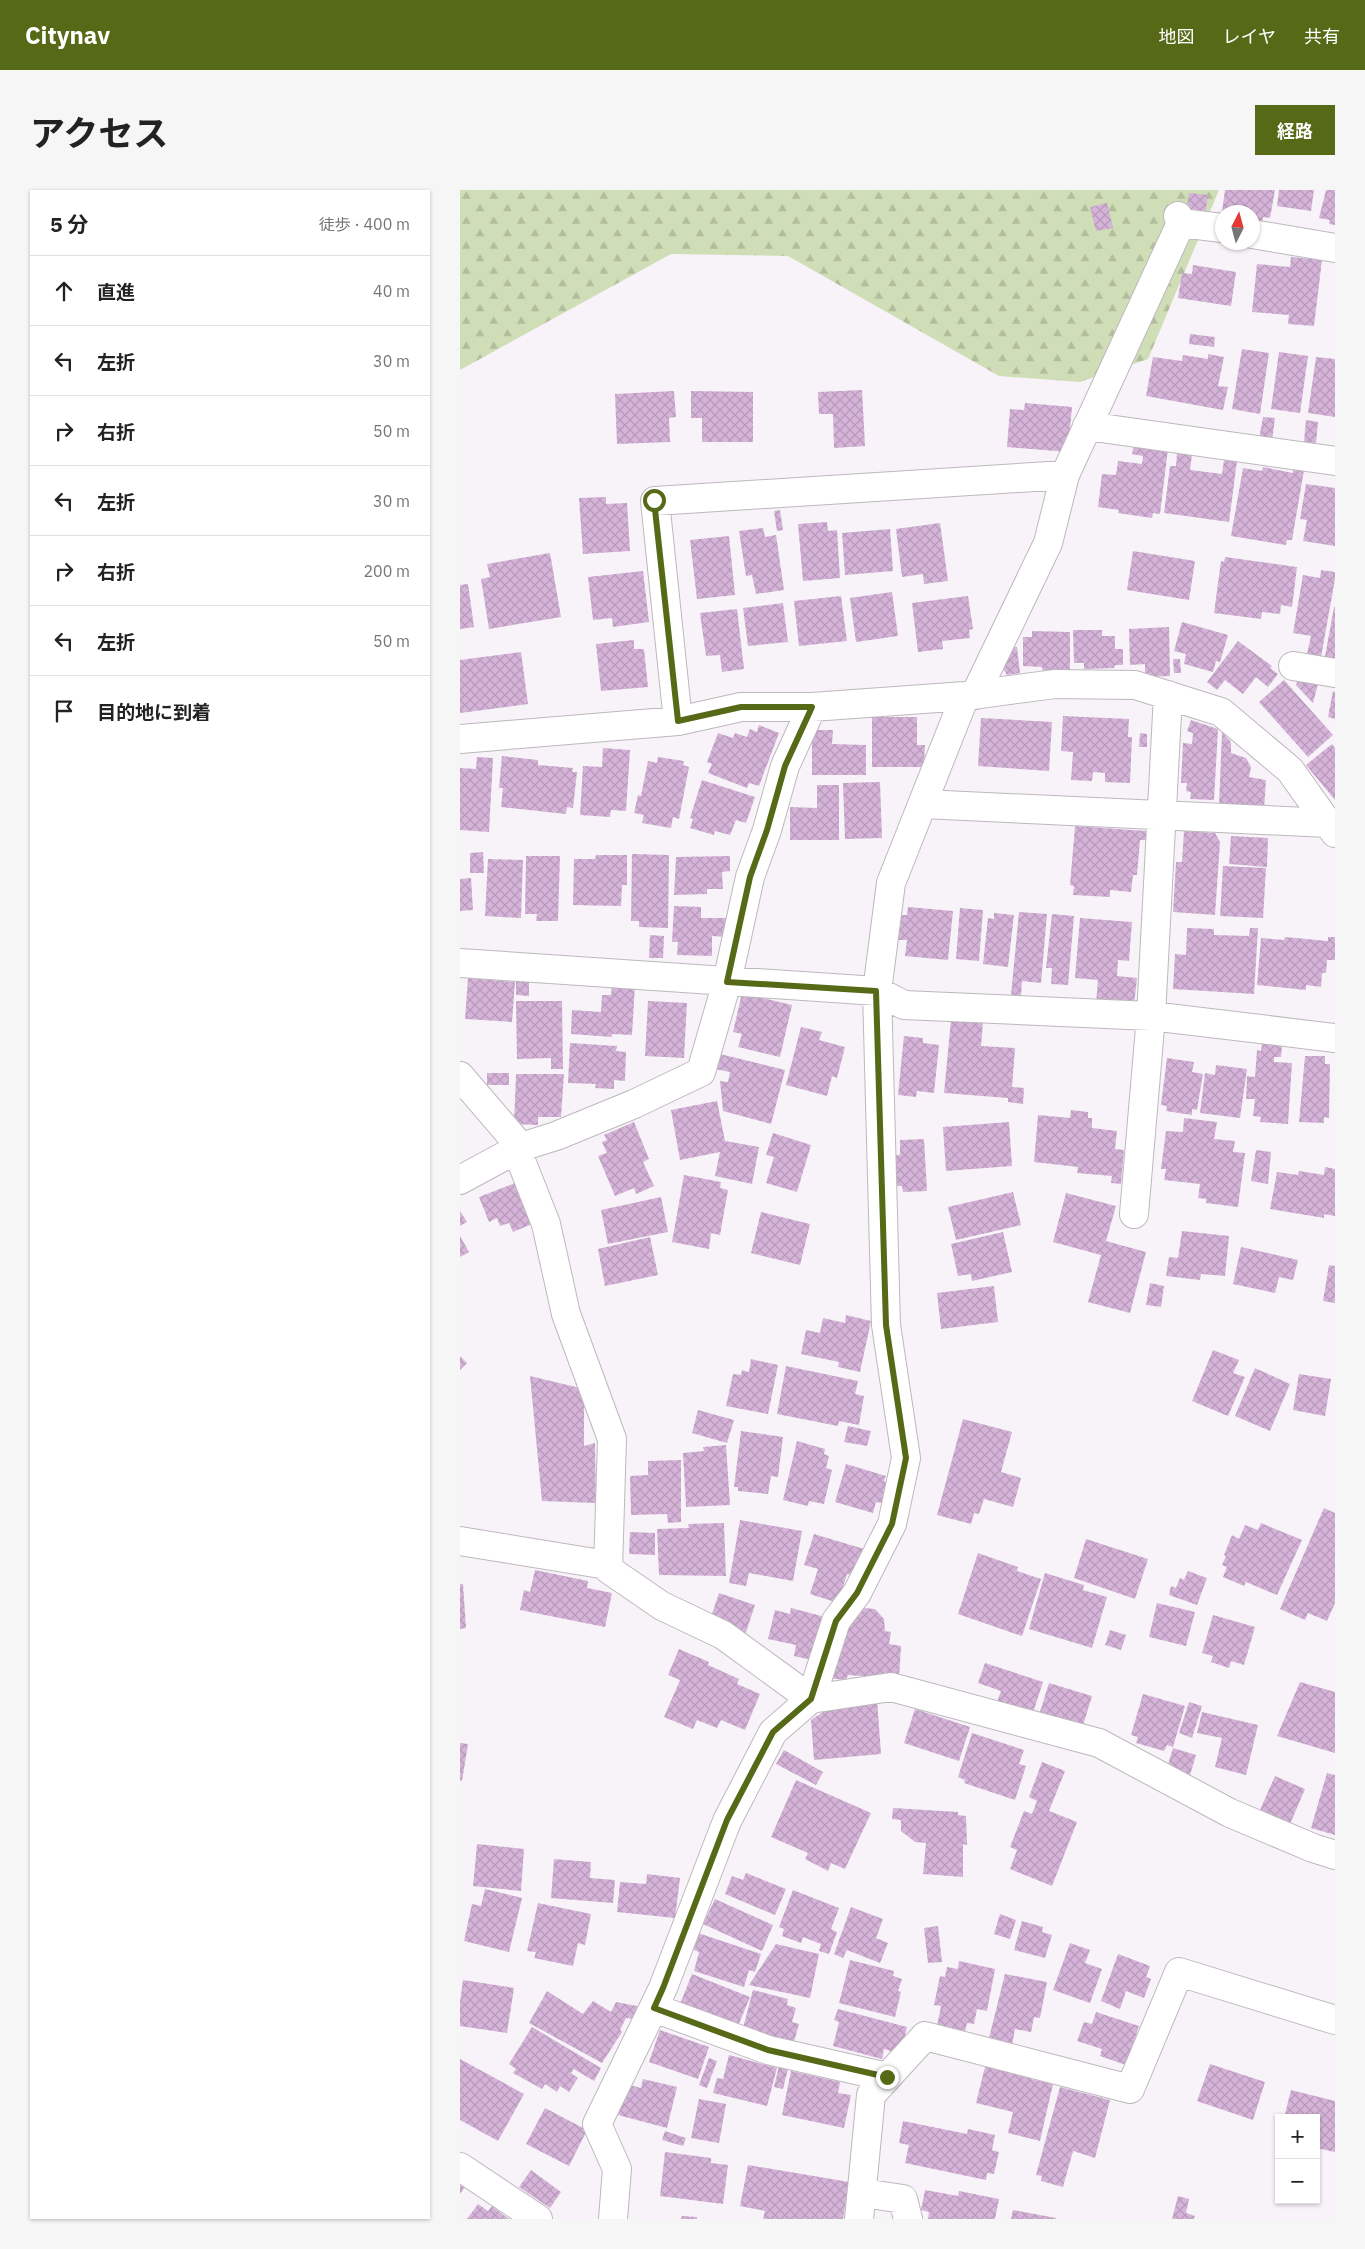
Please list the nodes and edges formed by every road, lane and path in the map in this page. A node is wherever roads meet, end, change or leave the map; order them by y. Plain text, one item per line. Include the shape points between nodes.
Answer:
1 (1215, 227) edge
2 (1260, 235) edge
3 (1335, 248) edge
4 (1087, 426) junction
5 (1335, 462) edge
6 (1064, 475) junction
7 (1293, 666) dead end
8 (1335, 673) edge
9 (970, 695) junction
10 (1168, 695) junction
11 (812, 707) junction
12 (678, 721) junction
13 (460, 739) edge
14 (923, 804) junction
15 (1162, 815) junction
16 (1331, 828) edge
17 (460, 963) edge
18 (727, 982) junction
19 (876, 991) junction
20 (1151, 1016) junction
21 (1335, 1038) edge
22 (460, 1076) edge
23 (521, 1148) junction
24 (460, 1180) edge
25 (1134, 1214) dead end
26 (460, 1542) edge
27 (607, 1565) junction
28 (811, 1699) junction
29 (1335, 1855) edge
30 (654, 2008) junction
31 (1335, 2020) edge
32 (887, 2077) junction
33 (460, 2167) edge
34 (861, 2206) edge
35 (538, 2219) edge
36 (613, 2219) edge
37 (908, 2219) edge

1 - 4 street via 1180,220
2 - 3 street
4 - 5 street
4 - 6 street
6 - 9 street via 1048,543
6 - 12 street via 654,500
7 - 8 street
9 - 10 street via 1055,684 1135,685
9 - 11 street
9 - 14 street
10 - 15 street
10 - 16 street via 1221,712 1290,770
11 - 12 street via 741,707
11 - 18 street via 785,766 750,877
12 - 13 street
14 - 15 street
14 - 19 street via 891,883
15 - 16 street
15 - 20 street
17 - 18 street
18 - 19 street
18 - 23 street via 701,1072 634,1104
19 - 20 street via 904,1005
19 - 28 street via 886,1325 906,1458 892,1524 857,1593 836,1621
20 - 21 street
20 - 25 street
22 - 23 street
23 - 24 street
23 - 27 street via 520,1158 546,1224 566,1314 612,1439
26 - 27 street
27 - 28 street via 608,1570 662,1606 723,1635
28 - 29 street via 891,1688 1099,1743 1230,1813
28 - 30 street via 773,1732 727,1820
30 - 32 street via 768,2050
30 - 36 street via 597,2124 617,2169
31 - 32 street via 1179,1972 1130,2089 925,2036
32 - 34 street via 871,2095
33 - 35 street
34 - 37 street via 903,2199

